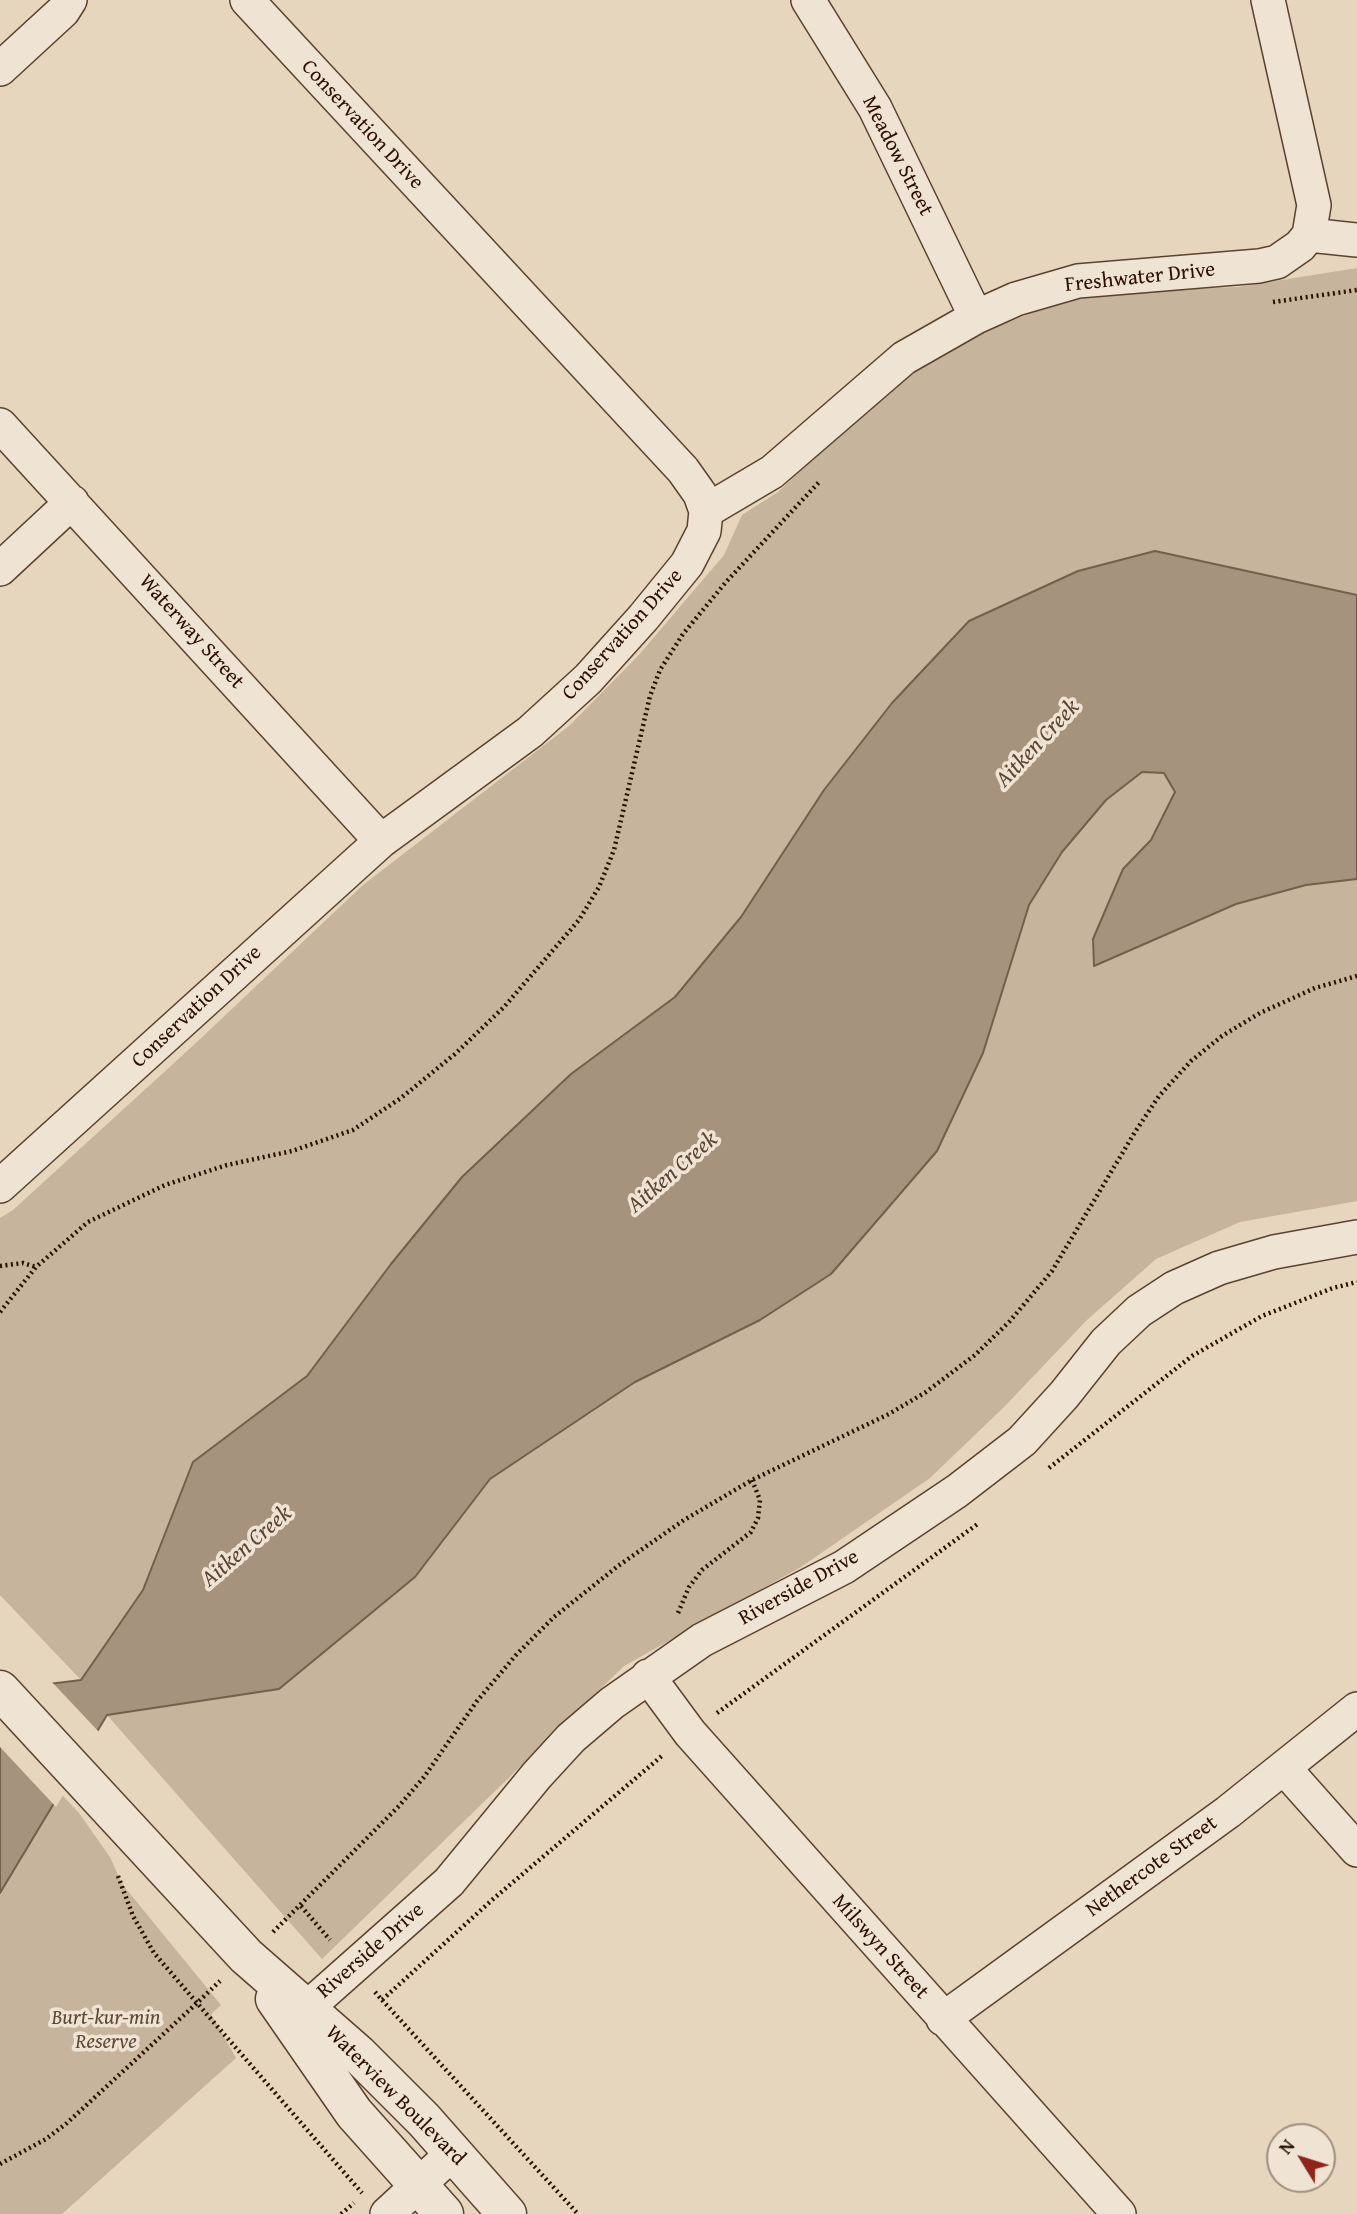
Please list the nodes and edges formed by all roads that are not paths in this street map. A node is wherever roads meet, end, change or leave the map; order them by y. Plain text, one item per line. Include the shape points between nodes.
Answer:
1 (808, 0) edge
2 (1268, 0) edge
3 (245, 2) edge
4 (72, 4) edge
5 (0, 69) edge
6 (1309, 235) junction
7 (1357, 240) edge
8 (976, 317) junction
9 (0, 425) edge
10 (72, 502) junction
11 (706, 512) junction
12 (0, 569) edge
13 (381, 841) junction
14 (0, 1186) edge
15 (1357, 1237) edge
16 (648, 1676) junction
17 (0, 1690) edge
18 (1357, 1709) edge
19 (1285, 1769) junction
20 (1357, 1850) edge
21 (298, 2016) junction
22 (943, 2019) junction
23 (453, 2153) junction
24 (417, 2184) junction
25 (375, 2204) edge
26 (444, 2214) edge
27 (507, 2214) edge
28 (1119, 2214) edge

1 - 8 street, Meadow Street via 875,108
2 - 6 street via 1314,205
3 - 11 street, Conservation Drive via 684,470
4 - 5 street
6 - 7 street
6 - 8 street, Freshwater Drive via 1277,262 1078,281
8 - 11 street, Freshwater Drive via 882,373 772,472
9 - 10 street, Waterway Street
10 - 12 street
10 - 13 street, Waterway Street
11 - 13 street, Conservation Drive via 693,556 588,679 530,732
13 - 14 street, Conservation Drive
15 - 16 street, Riverside Drive via 1274,1252 1219,1268 1174,1288 1139,1311 1106,1342 1022,1441 957,1491 844,1566
16 - 21 street, Riverside Drive via 572,1738 449,1882
16 - 22 street, Milswyn Street via 690,1733
17 - 21 street, Waterview Boulevard
18 - 19 street, Nethercote Street
19 - 20 street
19 - 22 street, Nethercote Street
21 - 23 street, Waterview Boulevard via 358,2054
21 - 24 street, Waterview Boulevard via 354,2113
22 - 28 street, Milswyn Street
23 - 24 street
23 - 27 street, Waterview Boulevard
24 - 25 street
24 - 26 street, Waterview Boulevard

